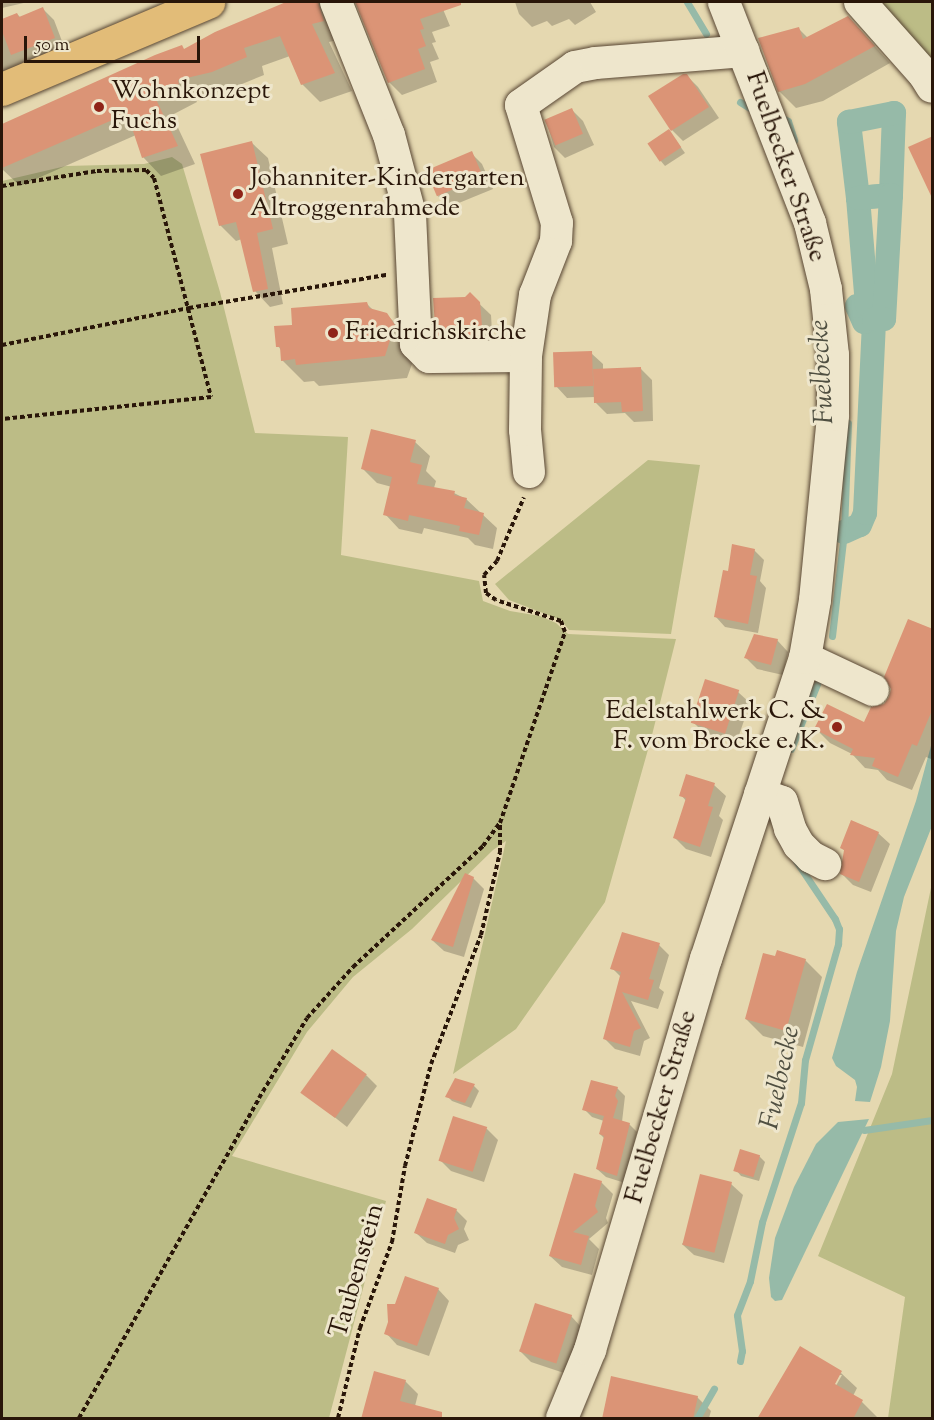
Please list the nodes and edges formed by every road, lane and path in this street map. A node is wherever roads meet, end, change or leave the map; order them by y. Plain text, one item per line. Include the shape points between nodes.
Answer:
1 (208, 2) edge
2 (336, 2) edge
3 (724, 2) edge
4 (860, 2) edge
5 (744, 51) junction
6 (933, 87) edge
7 (2, 89) edge
8 (2, 186) edge
9 (414, 271) junction
10 (189, 308) junction
11 (2, 345) edge
12 (526, 356) junction
13 (2, 419) edge
14 (529, 472) joint
15 (806, 658) junction
16 (873, 690) dead end
17 (760, 794) junction
18 (500, 823) junction
19 (825, 864) dead end
20 (79, 1419) edge
21 (338, 1419) edge
22 (562, 1419) edge

1 - 7 main road
2 - 9 street via 390,135 410,214
3 - 5 street, Fuelbecker Straße
4 - 6 street
5 - 12 street via 575,67 521,105 557,223 556,241 535,295
5 - 15 street, Fuelbecker Straße via 810,223 826,289 834,355 833,415
8 - 10 path via 96,171 146,170 154,178
9 - 10 path
9 - 12 street via 416,344 429,357
10 - 11 path
10 - 13 path via 211,398
12 - 14 street
14 - 18 path via 528,489 496,561 484,575 486,593 496,600 561,621 565,632
15 - 16 street
15 - 17 street, Fuelbecker Straße
17 - 19 street via 782,802 799,846
17 - 22 street, Fuelbecker Straße via 706,959 590,1350
18 - 20 path via 483,846 353,967 307,1018
18 - 21 path, Taubenstein via 500,852 481,935 431,1064 405,1166 392,1242 360,1328

